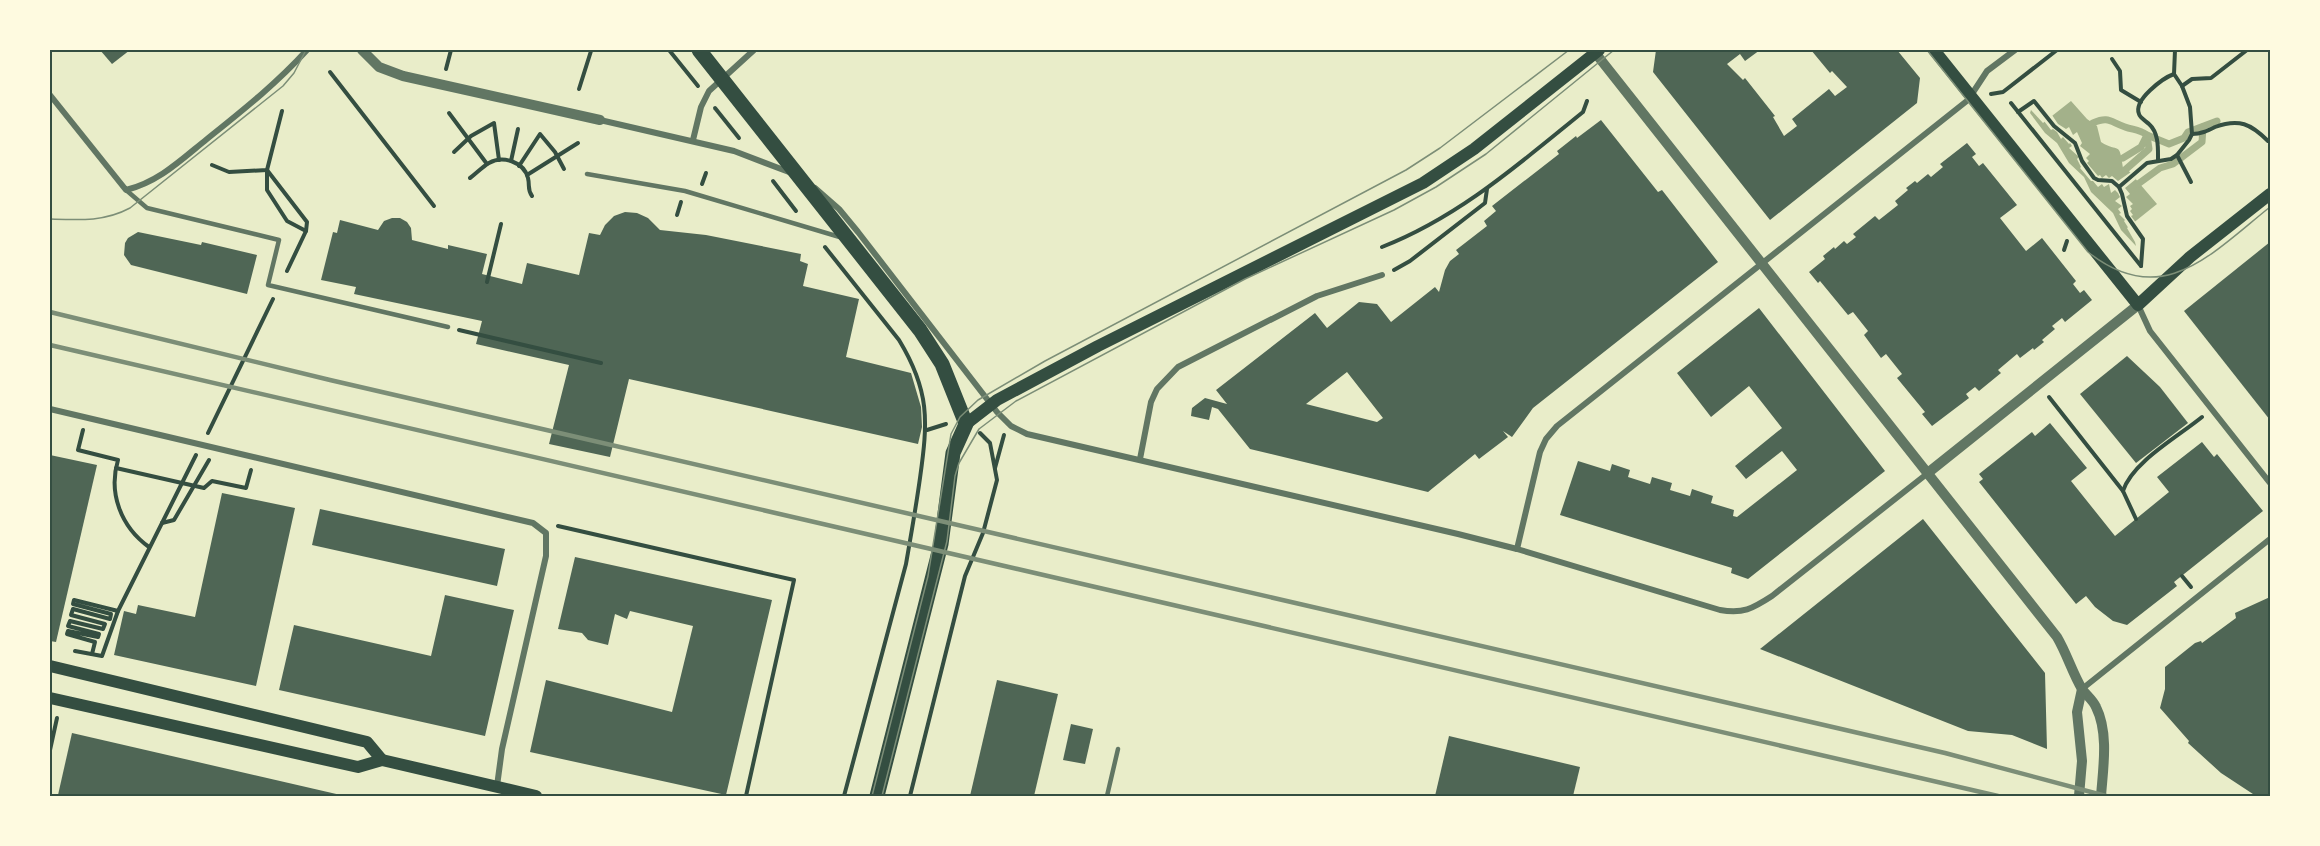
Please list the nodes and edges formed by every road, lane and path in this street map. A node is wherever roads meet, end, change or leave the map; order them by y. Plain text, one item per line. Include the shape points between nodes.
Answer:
1 (307, 50) edge
2 (362, 50) edge
3 (669, 50) edge
4 (699, 50) edge
5 (754, 50) edge
6 (1596, 50) edge
7 (1934, 50) edge
8 (2015, 50) edge
9 (2057, 50) edge
10 (2175, 50) edge
11 (2247, 50) edge
12 (591, 51) dead end
13 (2112, 59) dead end
14 (678, 61) dead end
15 (330, 72) dead end
16 (2174, 74) junction
17 (1997, 85) dead end
18 (2182, 86) junction
19 (579, 88) dead end
20 (2001, 90) dead end
21 (50, 95) edge
22 (1972, 97) junction
23 (1587, 100) dead end
24 (2141, 102) junction
25 (2011, 103) dead end
26 (282, 111) dead end
27 (2018, 112) junction
28 (449, 113) dead end
29 (600, 120) joint
30 (518, 129) dead end
31 (2192, 134) junction
32 (468, 138) junction
33 (693, 140) junction
34 (2271, 141) edge
35 (578, 143) dead end
36 (454, 152) dead end
37 (2177, 155) junction
38 (558, 156) junction
39 (500, 160) junction
40 (2158, 160) junction
41 (511, 161) junction
42 (487, 164) junction
43 (212, 165) dead end
44 (519, 166) junction
45 (564, 169) dead end
46 (267, 170) junction
47 (587, 174) dead end
48 (527, 175) junction
49 (470, 178) dead end
50 (2191, 182) dead end
51 (2119, 187) junction
52 (1487, 189) junction
53 (126, 190) junction
54 (2271, 194) edge
55 (532, 196) dead end
56 (434, 206) dead end
57 (501, 224) dead end
58 (306, 231) junction
59 (868, 245) junction
60 (1382, 247) dead end
61 (1761, 263) junction
62 (286, 274) dead end
63 (1382, 275) joint
64 (487, 282) dead end
65 (275, 295) dead end
66 (2138, 305) junction
67 (447, 327) joint
68 (601, 363) dead end
69 (2058, 408) dead end
70 (50, 409) edge
71 (2212, 410) junction
72 (87, 418) junction
73 (966, 424) junction
74 (927, 430) dead end
75 (204, 441) dead end
76 (216, 448) junction
77 (199, 451) dead end
78 (1140, 459) junction
79 (116, 468) junction
80 (1929, 472) junction
81 (201, 474) junction
82 (184, 480) junction
83 (2271, 483) edge
84 (195, 486) junction
85 (246, 488) dead end
86 (2123, 491) junction
87 (2136, 519) dead end
88 (161, 524) junction
89 (546, 532) junction
90 (2271, 539) edge
91 (150, 547) junction
92 (1517, 549) junction
93 (118, 611) junction
94 (75, 651) dead end
95 (92, 654) junction
96 (50, 666) edge
97 (2082, 689) junction
98 (50, 698) edge
99 (57, 718) dead end
100 (1118, 749) dead end
101 (50, 750) edge
102 (382, 760) junction
103 (496, 786) junction
104 (536, 796) edge
105 (746, 796) edge
106 (844, 796) edge
107 (877, 796) edge
108 (910, 796) edge
109 (1107, 796) edge
110 (2079, 796) edge
111 (2101, 796) edge

1 - 53 street via 273,86 161,176
2 - 29 street via 379,67 403,76
3 - 14 path
4 - 73 main road via 920,330 942,364
5 - 33 street via 709,91
6 - 61 street
6 - 73 main road via 1474,149 1423,183 1098,346 997,400
7 - 22 main road
8 - 22 street via 1987,71
9 - 22 path via 2003,93
10 - 16 path
11 - 18 path via 2211,78 2192,79
12 - 19 path
13 - 24 path via 2120,71 2121,90
15 - 56 path
16 - 18 path
16 - 24 path via 2159,82
17 - 20 path
18 - 31 path via 2190,107
21 - 53 street
22 - 61 street
22 - 66 main road
23 - 52 path via 1583,112
24 - 40 path via 2138,113 2154,130
25 - 27 path
26 - 46 path
27 - 51 path via 2034,101 2075,143 2094,178 2112,181
27 - 51 path via 2141,266 2143,239 2127,216
28 - 32 path
29 - 33 street
30 - 41 path
31 - 34 path via 2240,123
31 - 37 path
32 - 36 path
32 - 39 path via 494,123
32 - 42 path
33 - 59 street via 743,154 803,179 839,209
35 - 38 path
37 - 40 path
37 - 50 path
38 - 44 path via 540,134
38 - 45 path
38 - 48 path
39 - 41 path
39 - 42 path
40 - 51 path via 2147,163
41 - 44 path
42 - 49 path
43 - 46 path via 229,172
44 - 48 path
46 - 58 path via 307,222
46 - 58 path via 267,190 287,221
47 - 59 lane via 685,191
48 - 55 path
52 - 60 path via 1430,226
52 - 63 path via 1485,203 1410,261
53 - 67 lane via 147,208 279,240 268,285
54 - 66 main road via 2190,257
57 - 64 path
58 - 62 path
59 - 78 street via 1011,426 1027,434
61 - 80 street
61 - 92 street via 1557,426 1540,452
63 - 78 street via 1317,296 1178,367 1154,396
65 - 75 path
66 - 71 street via 2150,331
66 - 80 street
67 - 68 path
69 - 86 path
70 - 72 street
71 - 83 street
71 - 86 path via 2136,470
72 - 76 street
72 - 79 path via 78,450 118,460
73 - 107 main road via 953,453 941,544
73 - 108 path via 990,443 997,480 983,533 965,576
74 - 106 path via 906,564
76 - 81 path
76 - 89 street via 533,524
77 - 82 path
78 - 92 street
79 - 84 path
79 - 91 path via 114,494 120,511 137,538
80 - 92 street via 1772,596 1737,613
80 - 97 street via 2051,628
81 - 82 path via 192,483
81 - 84 path
82 - 88 path
84 - 85 path via 204,488 212,481
84 - 88 path via 174,520
86 - 87 path
88 - 91 path
89 - 103 street via 546,556
89 - 105 path via 559,525 794,580
90 - 97 street
91 - 93 path
93 - 95 path via 102,656
93 - 95 path via 74,600 74,604 111,614 110,618 73,609 71,615 105,624 103,629 70,621 68,626 99,634 98,638 68,631 67,634 95,642
94 - 95 path
96 - 102 main road via 367,742
97 - 110 street via 2077,712 2082,761
97 - 111 street via 2100,717
98 - 102 main road via 358,767
99 - 101 path
100 - 109 lane
102 - 103 main road
103 - 104 main road

